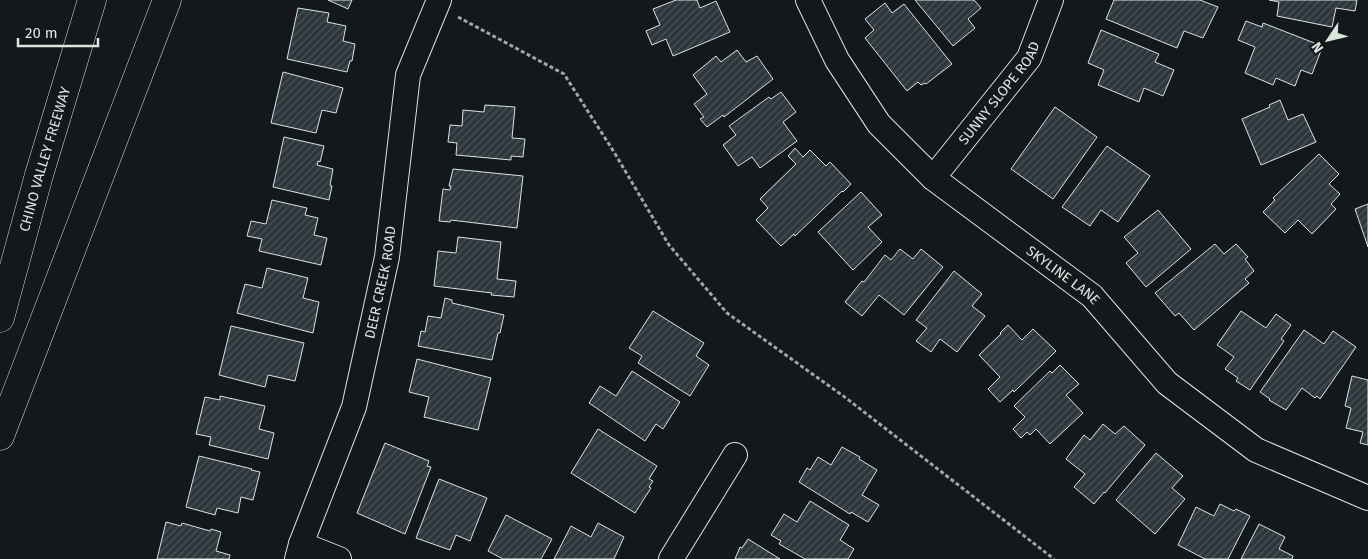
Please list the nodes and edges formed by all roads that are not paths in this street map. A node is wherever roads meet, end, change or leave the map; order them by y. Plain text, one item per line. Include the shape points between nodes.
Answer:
1 (92, 0) edge
2 (167, 0) edge
3 (808, 0) edge
4 (1051, 0) edge
5 (438, 3) edge
6 (933, 178) junction
7 (0, 318) edge
8 (0, 436) edge
9 (735, 455) dead end
10 (1368, 498) edge
11 (299, 552) edge
12 (339, 559) edge
13 (671, 559) edge

1 - 7 highway, CHINO VALLEY FREEWAY
2 - 8 highway
3 - 6 street, SKYLINE LANE via 837,60 879,124
4 - 6 street, SUNNY SLOPE ROAD via 1029,58
5 - 11 street, DEER CREEK ROAD via 408,75 387,257 354,407
6 - 10 street, SKYLINE LANE via 1092,296 1167,382 1256,450
9 - 13 street
11 - 12 street

